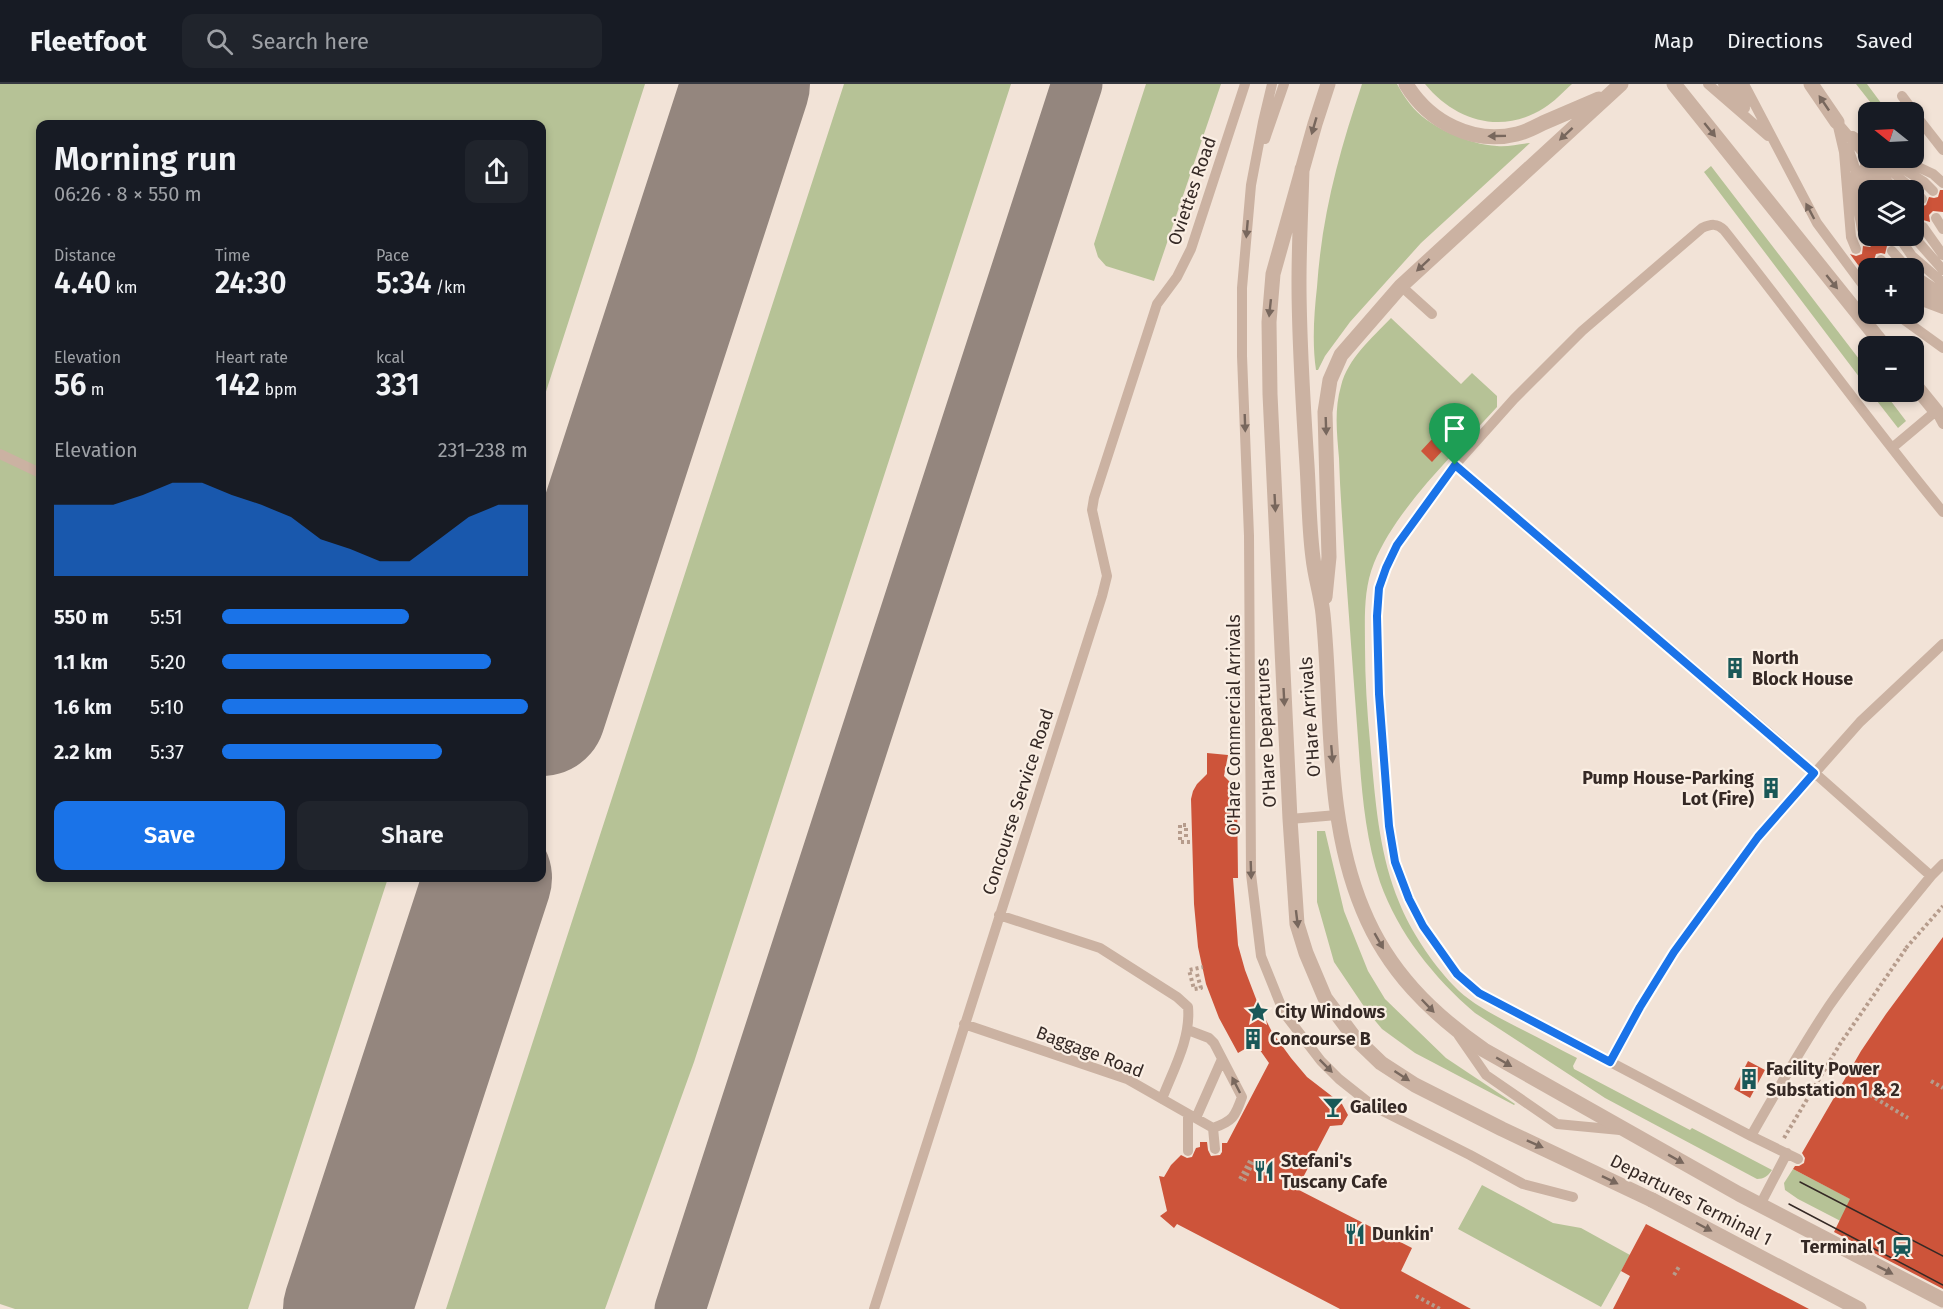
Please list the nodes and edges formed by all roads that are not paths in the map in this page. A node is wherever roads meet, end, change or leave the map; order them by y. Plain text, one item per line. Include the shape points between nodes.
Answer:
1 (1245, 84) edge
2 (1272, 84) edge
3 (1284, 84) edge
4 (1328, 84) edge
5 (1406, 84) edge
6 (1674, 84) edge
7 (1708, 84) edge
8 (1723, 84) edge
9 (1735, 84) edge
10 (1744, 84) edge
11 (1753, 84) edge
12 (1811, 84) edge
13 (1615, 89) edge
14 (1902, 96) dead end
15 (1906, 102) edge
16 (1837, 122) junction
17 (1924, 126) edge
18 (1858, 138) edge
19 (1858, 142) edge
20 (1778, 148) junction
21 (1943, 150) edge
22 (1886, 168) edge
23 (1902, 168) edge
24 (1920, 168) edge
25 (1302, 169) junction
26 (1254, 170) junction
27 (1859, 180) edge
28 (1867, 180) edge
29 (1875, 180) edge
30 (1886, 180) edge
31 (1900, 180) edge
32 (1943, 183) edge
33 (1933, 191) dead end
34 (1858, 207) edge
35 (1935, 218) dead end
36 (1924, 229) edge
37 (1943, 229) edge
38 (1905, 246) edge
39 (1922, 246) edge
40 (1856, 249) dead end
41 (1892, 251) dead end
42 (1943, 255) edge
43 (1898, 258) edge
44 (1943, 270) edge
45 (1858, 279) edge
46 (1924, 281) edge
47 (1943, 283) edge
48 (1401, 286) junction
49 (1924, 292) edge
50 (1943, 294) edge
51 (1924, 302) edge
52 (1943, 302) edge
53 (1157, 304) joint
54 (1943, 309) edge
55 (1432, 314) dead end
56 (1910, 324) edge
57 (1876, 336) edge
58 (1943, 348) edge
59 (1924, 396) edge
60 (1942, 418) edge
61 (1892, 448) junction
62 (0, 454) edge
63 (1455, 465) junction
64 (36, 471) edge
65 (1943, 512) edge
66 (1323, 612) junction
67 (1943, 644) edge
68 (1814, 773) junction
69 (1337, 815) junction
70 (1290, 819) junction
71 (1943, 864) edge
72 (1931, 876) junction
73 (999, 915) junction
74 (964, 1024) junction
75 (1188, 1030) junction
76 (1455, 1030) junction
77 (1222, 1059) junction
78 (1610, 1062) junction
79 (1162, 1099) junction
80 (1192, 1116) junction
81 (1213, 1128) junction
82 (1625, 1130) junction
83 (1751, 1136) junction
84 (1215, 1149) dead end
85 (1188, 1151) dead end
86 (1782, 1151) junction
87 (1568, 1159) joint
88 (1798, 1159) dead end
89 (1573, 1197) dead end
90 (1760, 1205) junction
91 (1943, 1300) edge
92 (874, 1309) edge
93 (1859, 1309) edge

1 - 53 lane, Oviettes Road via 1191,249
2 - 26 lane, O'Hare Commercial Arrivals
3 - 26 lane
4 -> 25 street
13 -> 5 street via 1520,134 1496,138 1469,133 1439,120
6 -> 57 street
7 - 20 lane via 1765,132
8 - 20 lane
9 - 20 lane
10 - 20 lane
11 - 20 lane
16 -> 12 street
13 -> 48 street
14 - 15 lane
16 - 18 lane
16 - 19 lane
16 - 27 lane
16 - 28 lane
16 - 29 lane
16 - 30 lane
16 - 34 lane
16 - 40 lane via 1844,152 1851,237
17 - 21 lane
45 -> 20 lane via 1821,230
22 - 31 lane
23 - 33 lane
24 - 32 lane
25 - 66 street, O'Hare Arrivals via 1300,358 1313,559
25 -> 70 street, O'Hare Departures via 1273,274 1269,321
26 -> 89 lane, O'Hare Commercial Arrivals via 1242,288 1242,345 1249,536 1251,874 1261,956 1284,1013 1321,1061 1373,1106 1523,1184
35 - 37 lane
36 - 42 lane
38 - 47 lane
39 - 44 lane
41 - 43 lane
46 - 50 lane
48 - 55 lane
48 -> 66 street via 1341,355 1330,380 1325,412 1329,557
49 - 52 lane
51 - 54 lane
53 - 73 lane, Concourse Service Road via 1094,498 1092,510 1107,576 1102,596
56 - 58 lane
59 - 60 street
60 - 61 lane
61 - 63 lane via 1724,230 1709,225 1582,331
61 - 65 lane
62 - 64 lane
63 - 68 lane
63 - 78 lane via 1397,545 1379,588 1379,705 1395,862 1423,926 1457,974 1479,993
66 -> 69 street, O'Hare Arrivals
67 - 68 lane via 1860,722
68 - 72 lane
68 - 78 lane via 1758,837 1674,952
69 - 70 lane
69 -> 76 street, O'Hare Arrivals via 1348,868 1377,938 1408,984
70 -> 87 street, O'Hare Departures via 1297,924 1325,998 1354,1037 1381,1063 1414,1084
71 - 72 lane
72 - 83 lane via 1830,1005 1792,1062
73 - 74 lane, Concourse Service Road
73 - 75 lane via 1100,948 1188,1007
74 - 79 lane, Baggage Road via 1127,1079
74 - 92 lane, Concourse Service Road
75 - 77 lane via 1214,1042
75 - 79 lane
76 -> 82 street, O'Hare Arrivals
76 - 82 lane via 1486,1075 1557,1124
77 - 80 lane
81 -> 77 lane via 1228,1123 1242,1097
78 - 83 lane
79 - 80 lane, Baggage Road
80 - 81 lane, Baggage Road
80 - 85 lane
81 - 84 lane
82 -> 90 street, O'Hare Arrivals
83 - 86 lane
86 - 88 lane
86 - 90 lane
87 -> 93 street, Departures Terminal 1, bridge
90 -> 91 street, O'Hare Arrivals

